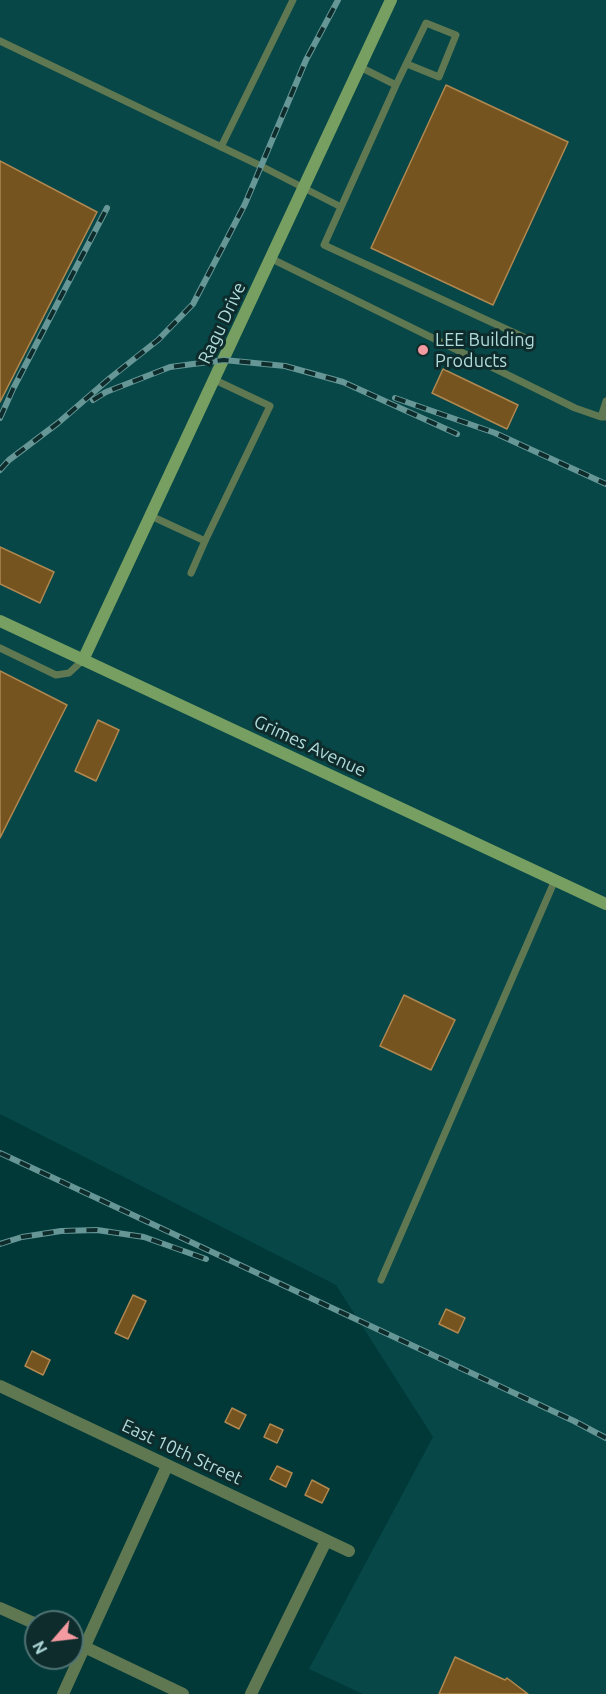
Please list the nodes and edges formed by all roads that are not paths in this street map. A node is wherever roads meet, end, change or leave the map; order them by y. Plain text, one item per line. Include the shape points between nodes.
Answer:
1 (293, 0) edge
2 (391, 0) edge
3 (0, 41) edge
4 (407, 64) junction
5 (360, 67) junction
6 (396, 85) junction
7 (221, 147) junction
8 (303, 189) junction
9 (341, 207) junction
10 (272, 259) junction
11 (530, 340) dead end
12 (215, 380) junction
13 (606, 401) edge
14 (604, 417) edge
15 (151, 516) junction
16 (205, 541) junction
17 (191, 573) dead end
18 (0, 621) edge
19 (0, 648) edge
20 (83, 660) junction
21 (555, 880) junction
22 (606, 904) edge
23 (381, 1280) dead end
24 (0, 1386) edge
25 (167, 1466) junction
26 (326, 1541) junction
27 (349, 1551) dead end
28 (0, 1608) edge
29 (24, 1619) edge
30 (84, 1647) joint
31 (74, 1670) edge
32 (63, 1694) edge
33 (183, 1694) edge
34 (251, 1694) edge

1 - 7 lane
2 - 5 street, Ragu Drive
3 - 7 lane
4 - 4 lane via 426,22 456,35 439,77
4 - 6 lane
5 - 6 lane
5 - 8 street, Ragu Drive
6 - 9 lane
7 - 8 lane
8 - 9 lane
8 - 10 street, Ragu Drive
9 - 11 lane via 324,244
10 - 12 street, Ragu Drive
10 - 14 lane via 574,408
12 - 15 street, Ragu Drive
12 - 16 lane via 270,406
13 - 14 lane
15 - 16 lane
15 - 20 street, Ragu Drive
16 - 17 lane
18 - 20 street, Grimes Avenue
19 - 20 lane via 56,675 69,673
20 - 21 street, Grimes Avenue
21 - 22 street, Grimes Avenue
21 - 23 lane
24 - 25 street, East 10th Street
25 - 26 street, East 10th Street
25 - 30 street
26 - 27 street, East 10th Street
26 - 34 street
28 - 29 street
30 - 33 street
31 - 32 street

